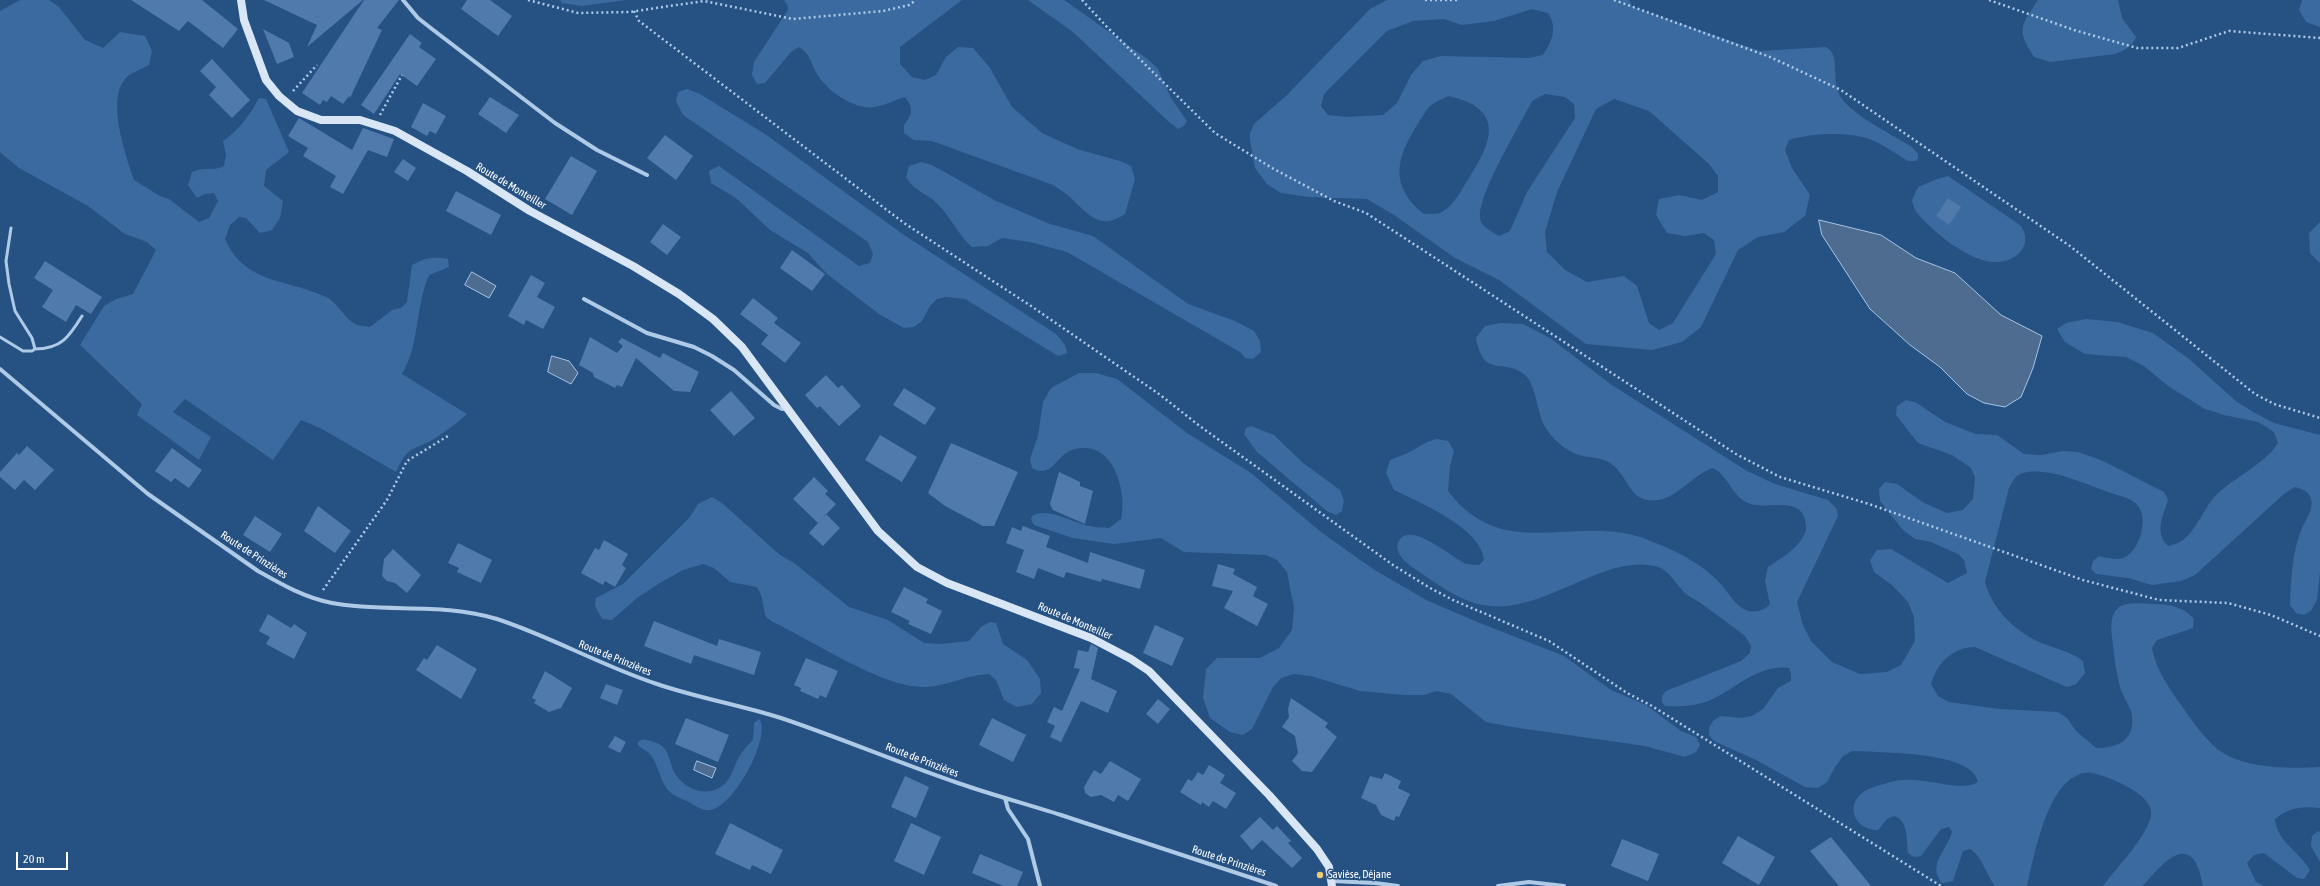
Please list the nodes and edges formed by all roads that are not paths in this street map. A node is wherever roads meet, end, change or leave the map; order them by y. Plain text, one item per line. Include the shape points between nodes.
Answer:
1 (241, 0) edge
2 (403, 0) edge
3 (647, 175) dead end
4 (11, 228) dead end
5 (584, 299) dead end
6 (82, 316) dead end
7 (0, 337) edge
8 (34, 349) junction
9 (0, 369) edge
10 (787, 407) junction
11 (1005, 798) junction
12 (1332, 884) edge
13 (1040, 886) edge
14 (1276, 886) edge
15 (1398, 886) edge
16 (1498, 886) edge
17 (1564, 886) edge

1 - 10 street, Route de Monteiller via 244,20 262,69 272,88 297,110 313,118 360,120 395,131 530,211 633,266 691,302 713,319 742,347
2 - 3 street via 427,25 555,123 597,150
4 - 8 lane via 6,261 9,284 15,312 32,338
5 - 10 street via 647,333 712,356 734,370 774,405 782,409
6 - 8 lane via 69,337 49,349
7 - 8 lane via 23,351
9 - 11 street, Route de Prinzières via 158,502 274,581 317,599 341,604 446,609 489,617 519,627 643,680 779,717 942,778
10 - 12 street, Route de Monteiller via 878,530 917,567 947,583 1107,646 1141,665 1156,678 1269,795 1317,849 1329,867
11 - 13 street via 1008,809 1028,839
11 - 14 street, Route de Prinzières
12 - 15 street via 1370,882
16 - 17 street via 1528,882

